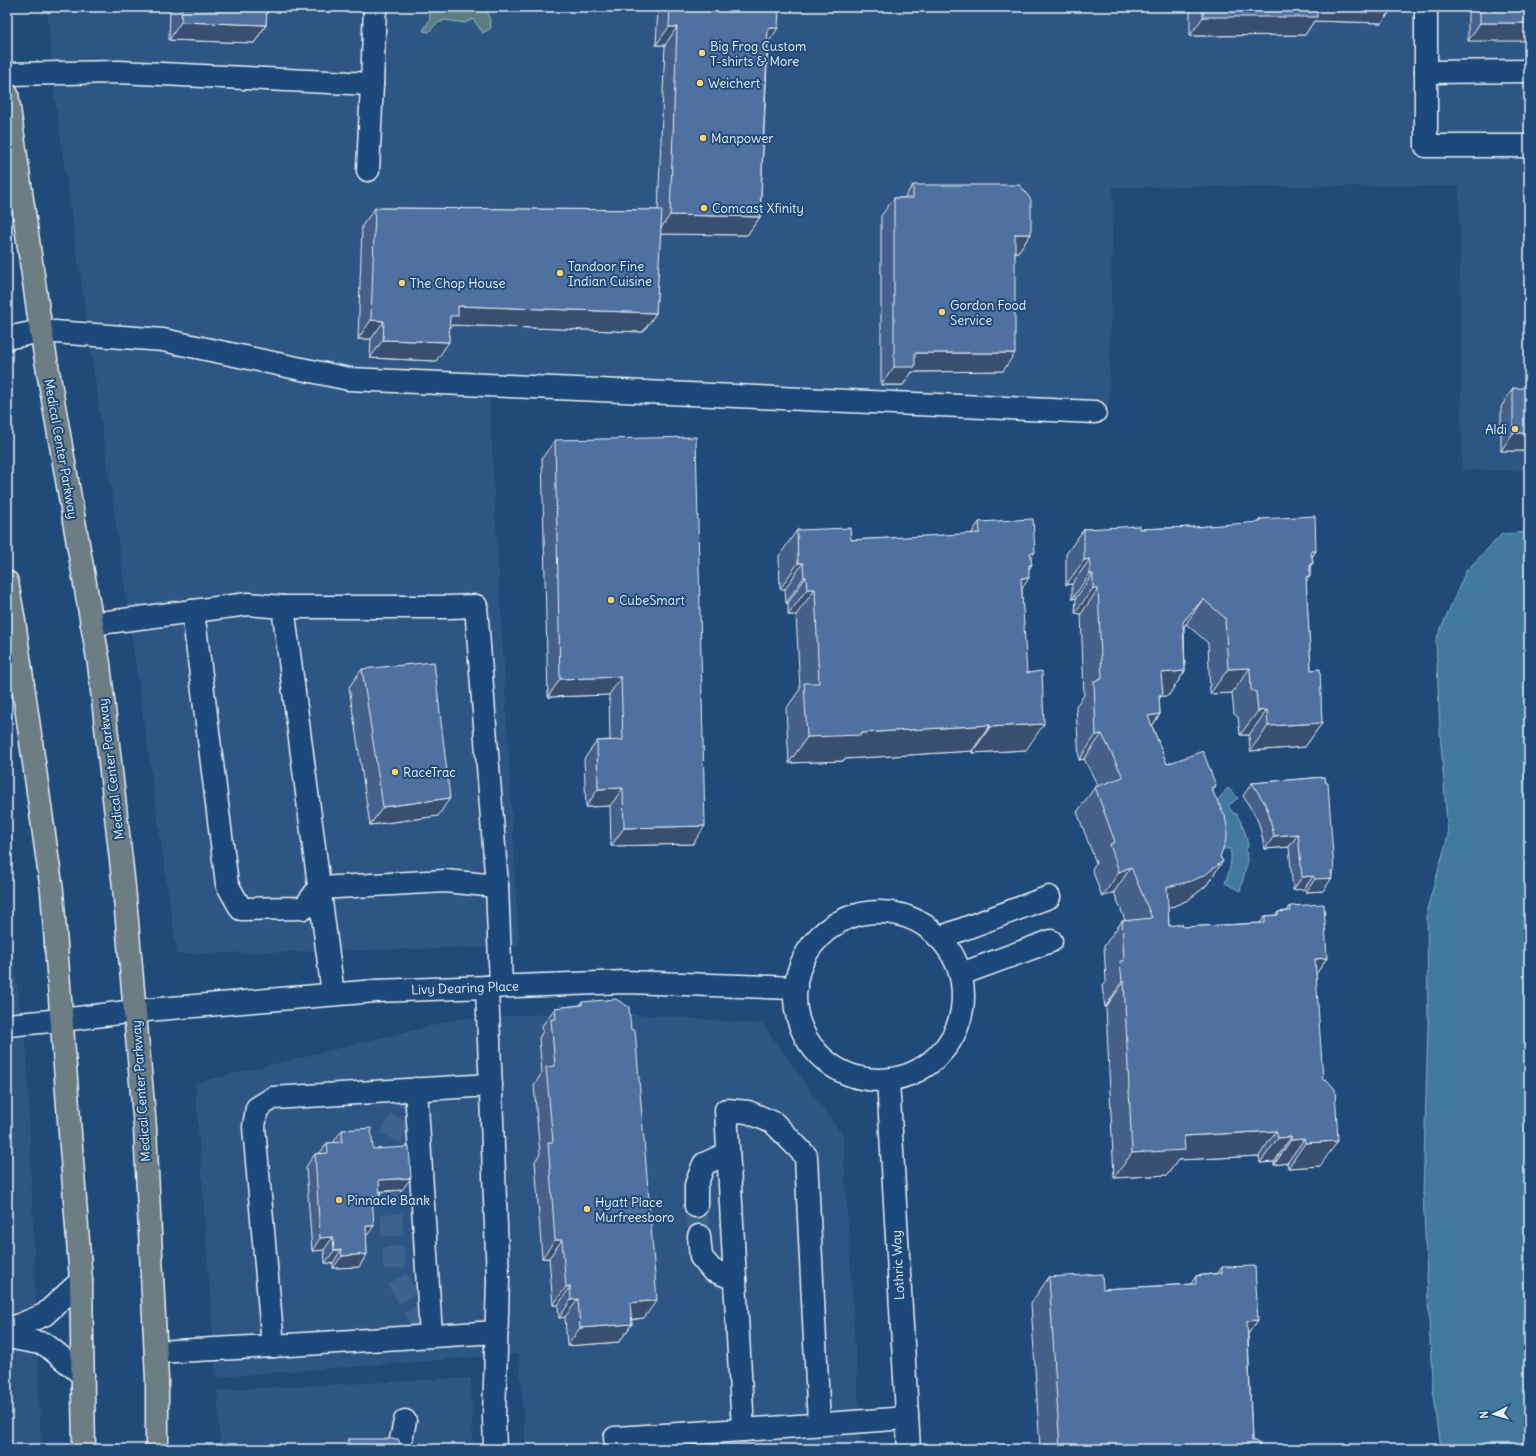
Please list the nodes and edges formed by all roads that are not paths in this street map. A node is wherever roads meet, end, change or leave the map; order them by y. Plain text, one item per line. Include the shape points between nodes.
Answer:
1 (375, 7) edge
2 (1426, 7) edge
3 (1529, 71) edge
4 (1426, 72) junction
5 (7, 74) edge
6 (372, 84) junction
7 (7, 94) edge
8 (1529, 146) edge
9 (368, 170) dead end
10 (41, 331) junction
11 (7, 338) edge
12 (1095, 412) dead end
13 (7, 582) edge
14 (283, 607) junction
15 (193, 611) junction
16 (92, 624) junction
17 (497, 886) junction
18 (319, 888) junction
19 (1049, 897) dead end
20 (939, 938) junction
21 (1051, 941) dead end
22 (961, 974) junction
23 (494, 987) junction
24 (796, 988) junction
25 (332, 994) junction
26 (135, 1011) junction
27 (62, 1020) junction
28 (7, 1025) edge
29 (888, 1080) junction
30 (491, 1084) junction
31 (416, 1089) junction
32 (728, 1153) junction
33 (696, 1206) tunnel mouth
34 (699, 1236) tunnel mouth
35 (735, 1279) junction
36 (81, 1281) junction
37 (7, 1330) edge
38 (496, 1332) junction
39 (431, 1336) junction
40 (7, 1337) edge
41 (273, 1346) junction
42 (156, 1352) junction
43 (83, 1375) junction
44 (907, 1418) junction
45 (405, 1421) dead end
46 (819, 1424) junction
47 (743, 1430) junction
48 (615, 1438) dead end
49 (84, 1449) edge
50 (157, 1449) edge
51 (400, 1449) edge
52 (495, 1449) edge
53 (909, 1449) edge

1 - 6 street
2 - 4 street
3 - 4 street
4 - 8 street via 1426,146
5 - 6 street via 119,72
6 - 9 street
7 - 10 main road, Medical Center Parkway
10 - 11 street
10 - 12 street via 164,340 348,379
10 - 16 main road, Medical Center Parkway
13 - 27 main road via 52,891
14 - 15 street via 248,604
14 - 17 street via 476,606
14 - 18 street
15 - 16 street
15 - 18 street via 226,884 241,909 304,908
16 - 26 main road, Medical Center Parkway via 99,664 123,879
17 - 18 street via 445,881
17 - 23 street
18 - 25 street
19 - 20 street
20 - 22 street via 947,947
20 - 24 street via 927,926 900,914 870,912 845,919 823,933 806,953 796,978
21 - 22 street
22 - 29 street via 963,1002 956,1030 940,1055 916,1072
23 - 24 street, Livy Dearing Place via 626,982
23 - 25 street, Livy Dearing Place
23 - 30 street
24 - 29 street via 795,1005 802,1030 816,1053 837,1070 861,1079
25 - 26 street, Livy Dearing Place
26 - 27 street, Livy Dearing Place
26 - 42 main road, Medical Center Parkway via 145,1128
27 - 28 street
27 - 36 main road
29 - 44 street, Lothric Way
30 - 31 street
30 - 38 street via 498,1280
31 - 39 street
31 - 41 street via 273,1098 257,1108 254,1127
32 - 33 street via 704,1164 696,1185
32 - 35 street
32 - 46 street via 726,1110 748,1112 774,1123 806,1156
34 - 35 street via 701,1258 712,1270
35 - 47 street
36 - 37 street via 44,1315
36 - 43 main road
38 - 39 street
38 - 52 street
39 - 41 street
40 - 43 street via 45,1344
41 - 42 street
42 - 50 main road, Medical Center Parkway
43 - 49 main road
44 - 46 street
44 - 53 street, Lothric Way
45 - 51 street
46 - 47 street
47 - 48 street

